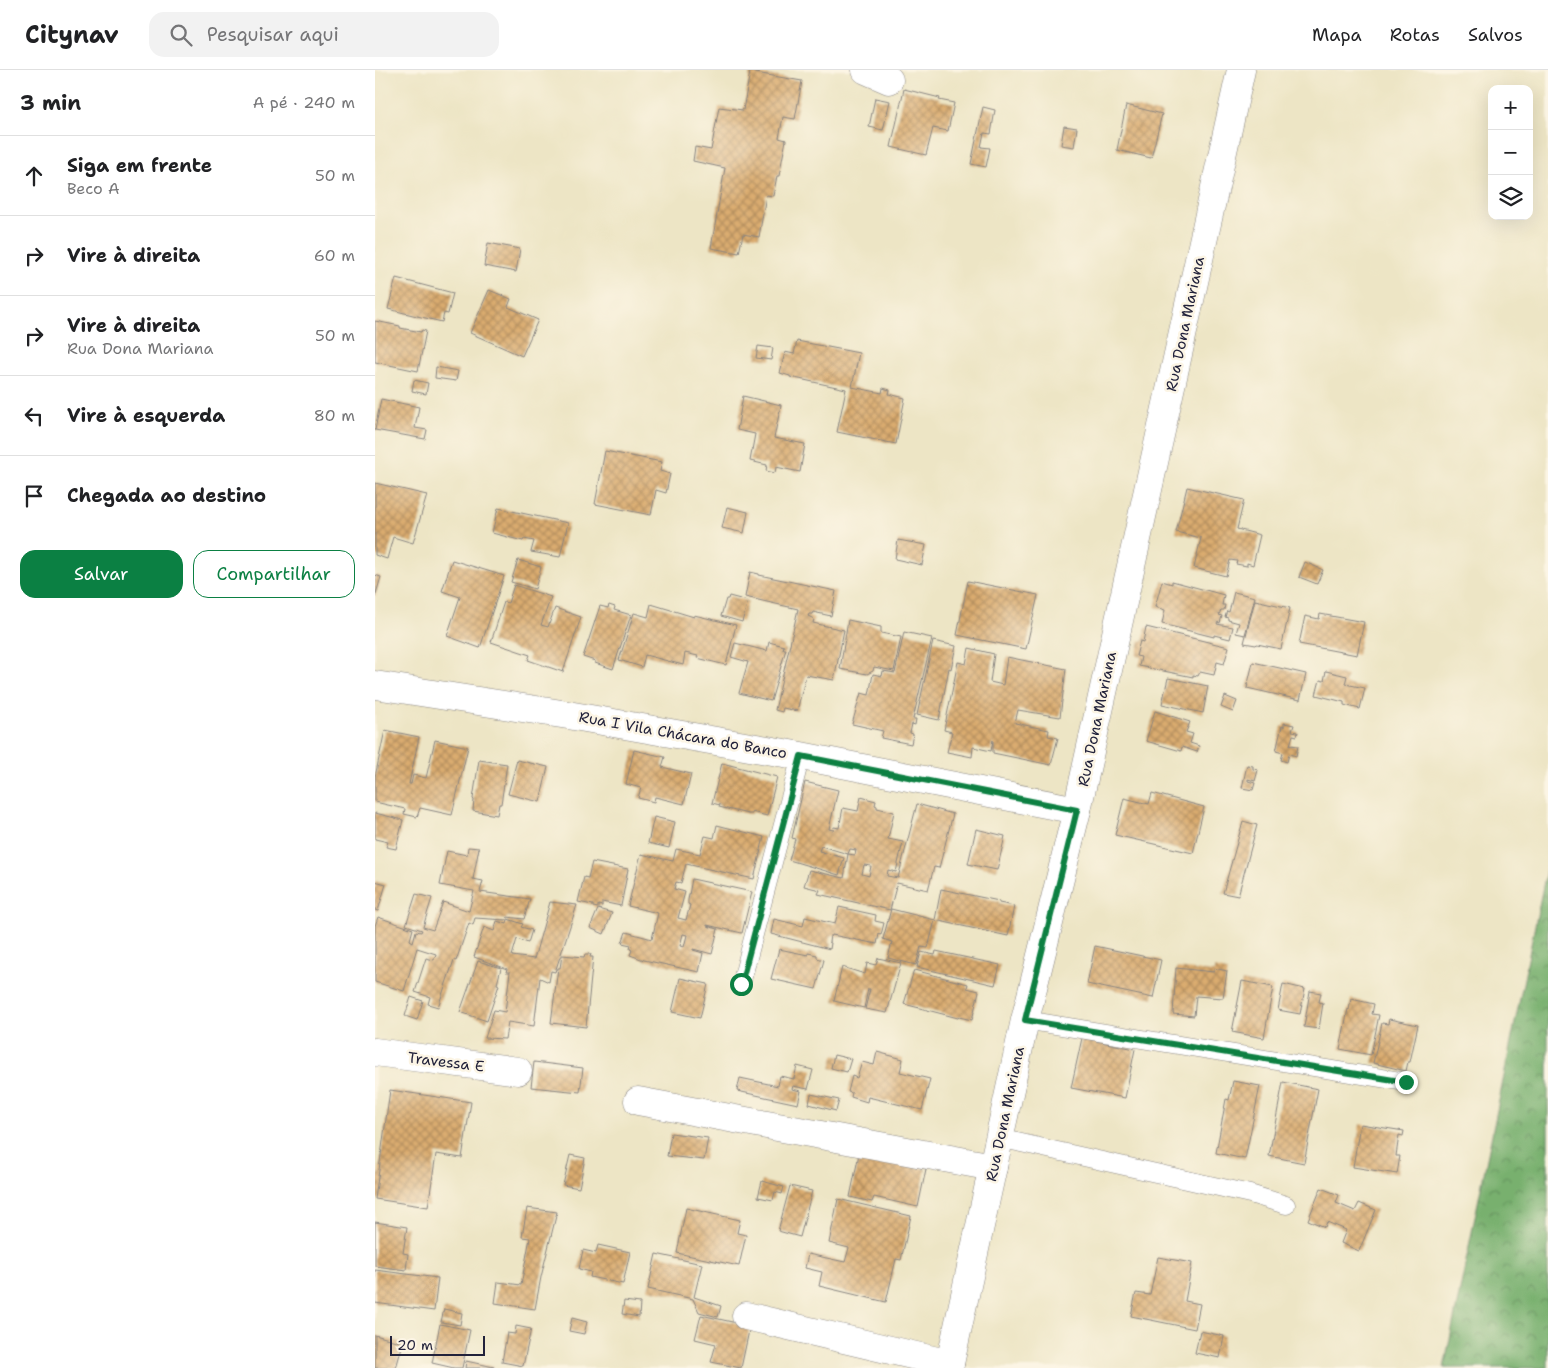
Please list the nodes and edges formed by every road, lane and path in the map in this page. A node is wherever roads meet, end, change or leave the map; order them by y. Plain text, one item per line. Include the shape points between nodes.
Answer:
1 (1241, 70) edge
2 (375, 685) edge
3 (801, 756) junction
4 (1077, 810) junction
5 (741, 984) dead end
6 (1025, 1020) junction
7 (375, 1052) edge
8 (518, 1071) dead end
9 (1406, 1082) dead end
10 (638, 1101) dead end
11 (999, 1138) junction
12 (993, 1167) junction
13 (1286, 1205) dead end
14 (746, 1316) dead end
15 (950, 1366) edge

1 - 4 street, Rua Dona Mariana
2 - 3 street, Rua I Vila Chácara do Banco
3 - 4 street, Rua I Vila Chácara do Banco
3 - 5 lane
4 - 6 street, Rua Dona Mariana
6 - 9 lane
6 - 11 street, Rua Dona Mariana
7 - 8 street, Travessa E
10 - 12 street
11 - 12 street, Rua Dona Mariana
11 - 13 lane via 1250,1194
12 - 15 street, Rua Dona Mariana
14 - 15 street

